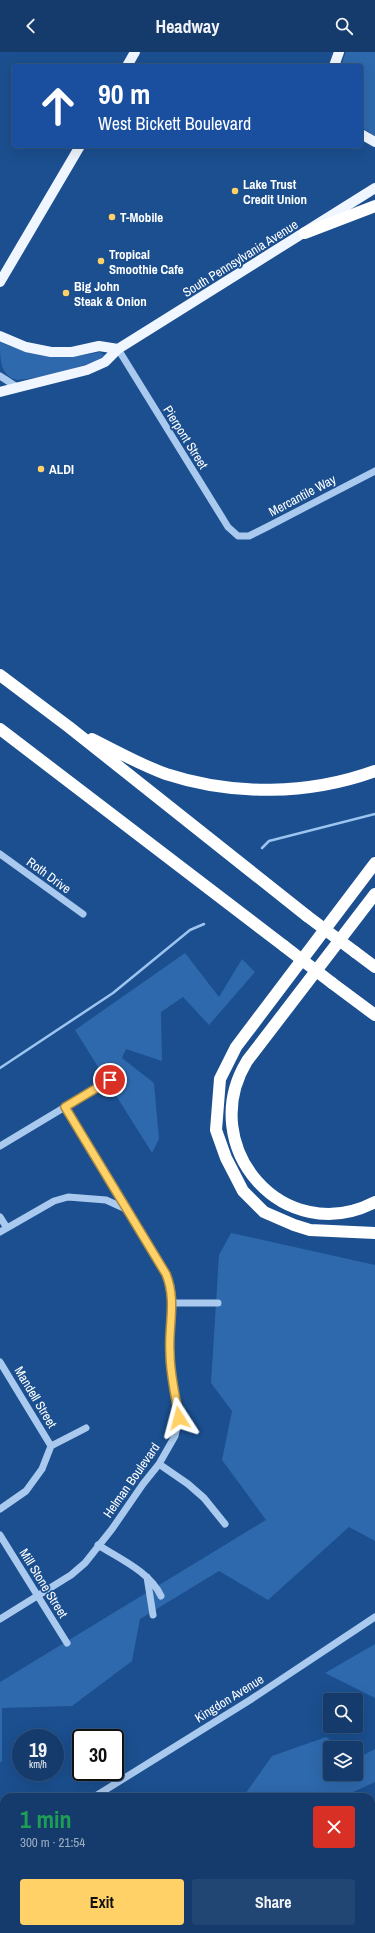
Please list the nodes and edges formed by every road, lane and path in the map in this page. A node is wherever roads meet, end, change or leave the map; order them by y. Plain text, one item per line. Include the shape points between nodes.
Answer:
1 (135, 52) edge
2 (339, 52) edge
3 (128, 64) edge
4 (335, 64) edge
5 (363, 135) edge
6 (375, 142) edge
7 (79, 148) edge
8 (375, 188) edge
9 (375, 206) edge
10 (305, 233) junction
11 (0, 282) edge
12 (0, 336) edge
13 (118, 349) junction
14 (0, 376) edge
15 (17, 387) junction
16 (0, 392) edge
17 (375, 471) edge
18 (238, 536) joint
19 (0, 675) edge
20 (69, 727) junction
21 (0, 729) edge
22 (375, 771) edge
23 (0, 854) edge
24 (375, 863) edge
25 (375, 894) edge
26 (83, 914) dead end
27 (375, 967) edge
28 (360, 1004) junction
29 (375, 1015) edge
30 (375, 1020) edge
31 (110, 1080) dead end
32 (65, 1107) junction
33 (0, 1146) edge
34 (375, 1202) edge
35 (128, 1210) junction
36 (0, 1217) edge
37 (3, 1230) edge
38 (375, 1233) edge
39 (173, 1303) junction
40 (218, 1303) dead end
41 (0, 1362) edge
42 (86, 1428) dead end
43 (51, 1446) junction
44 (159, 1464) junction
45 (0, 1509) edge
46 (225, 1524) dead end
47 (0, 1535) edge
48 (98, 1545) junction
49 (147, 1577) junction
50 (38, 1596) junction
51 (161, 1596) dead end
52 (153, 1616) dead end
53 (375, 1617) edge
54 (0, 1619) edge
55 (67, 1643) dead end
56 (100, 1793) edge

1 - 3 main road
2 - 4 main road
5 - 6 main road
7 - 11 main road
8 - 10 main road, South Pennsylvania Avenue
9 - 10 highway
10 - 13 main road, South Pennsylvania Avenue
12 - 13 main road via 26,347 51,352 72,352 100,346
13 - 15 main road, South Pennsylvania Avenue via 105,362 94,367
13 - 18 street, Pierpont Street via 228,527
14 - 15 street
15 - 16 main road, South Pennsylvania Avenue
17 - 18 street, Mercantile Way via 249,536
19 - 20 highway
20 - 22 highway via 166,773 212,785 292,789 339,782
20 - 27 highway, bridge
21 - 28 highway, bridge
23 - 26 street, Roth Drive
24 - 38 highway via 236,1047 220,1080 216,1119 216,1130 233,1175 243,1191 264,1212 310,1230
25 - 34 highway via 247,1061 236,1084 231,1116 234,1142 245,1166 263,1188 282,1202 305,1210 327,1213 350,1211
28 - 29 highway
28 - 30 highway
31 - 32 street
32 - 33 street
32 - 35 street, Helman Boulevard
35 - 37 street via 106,1200 68,1197 54,1201
35 - 39 street, Helman Boulevard via 166,1274 171,1286
36 - 37 street
39 - 40 street
39 - 44 street, Helman Boulevard via 170,1354 179,1418 175,1436
41 - 43 street, Mandell Street
42 - 43 street
43 - 45 street via 42,1469 26,1491
44 - 46 street via 204,1498
44 - 48 street, Helman Boulevard
47 - 50 street, Mill Stone Street
48 - 49 street
48 - 50 street, Helman Boulevard via 85,1563 71,1575
49 - 51 street via 156,1585
49 - 52 street
50 - 54 street, Helman Boulevard
50 - 55 street, Mill Stone Street
53 - 56 street, Kingdon Avenue via 250,1700

